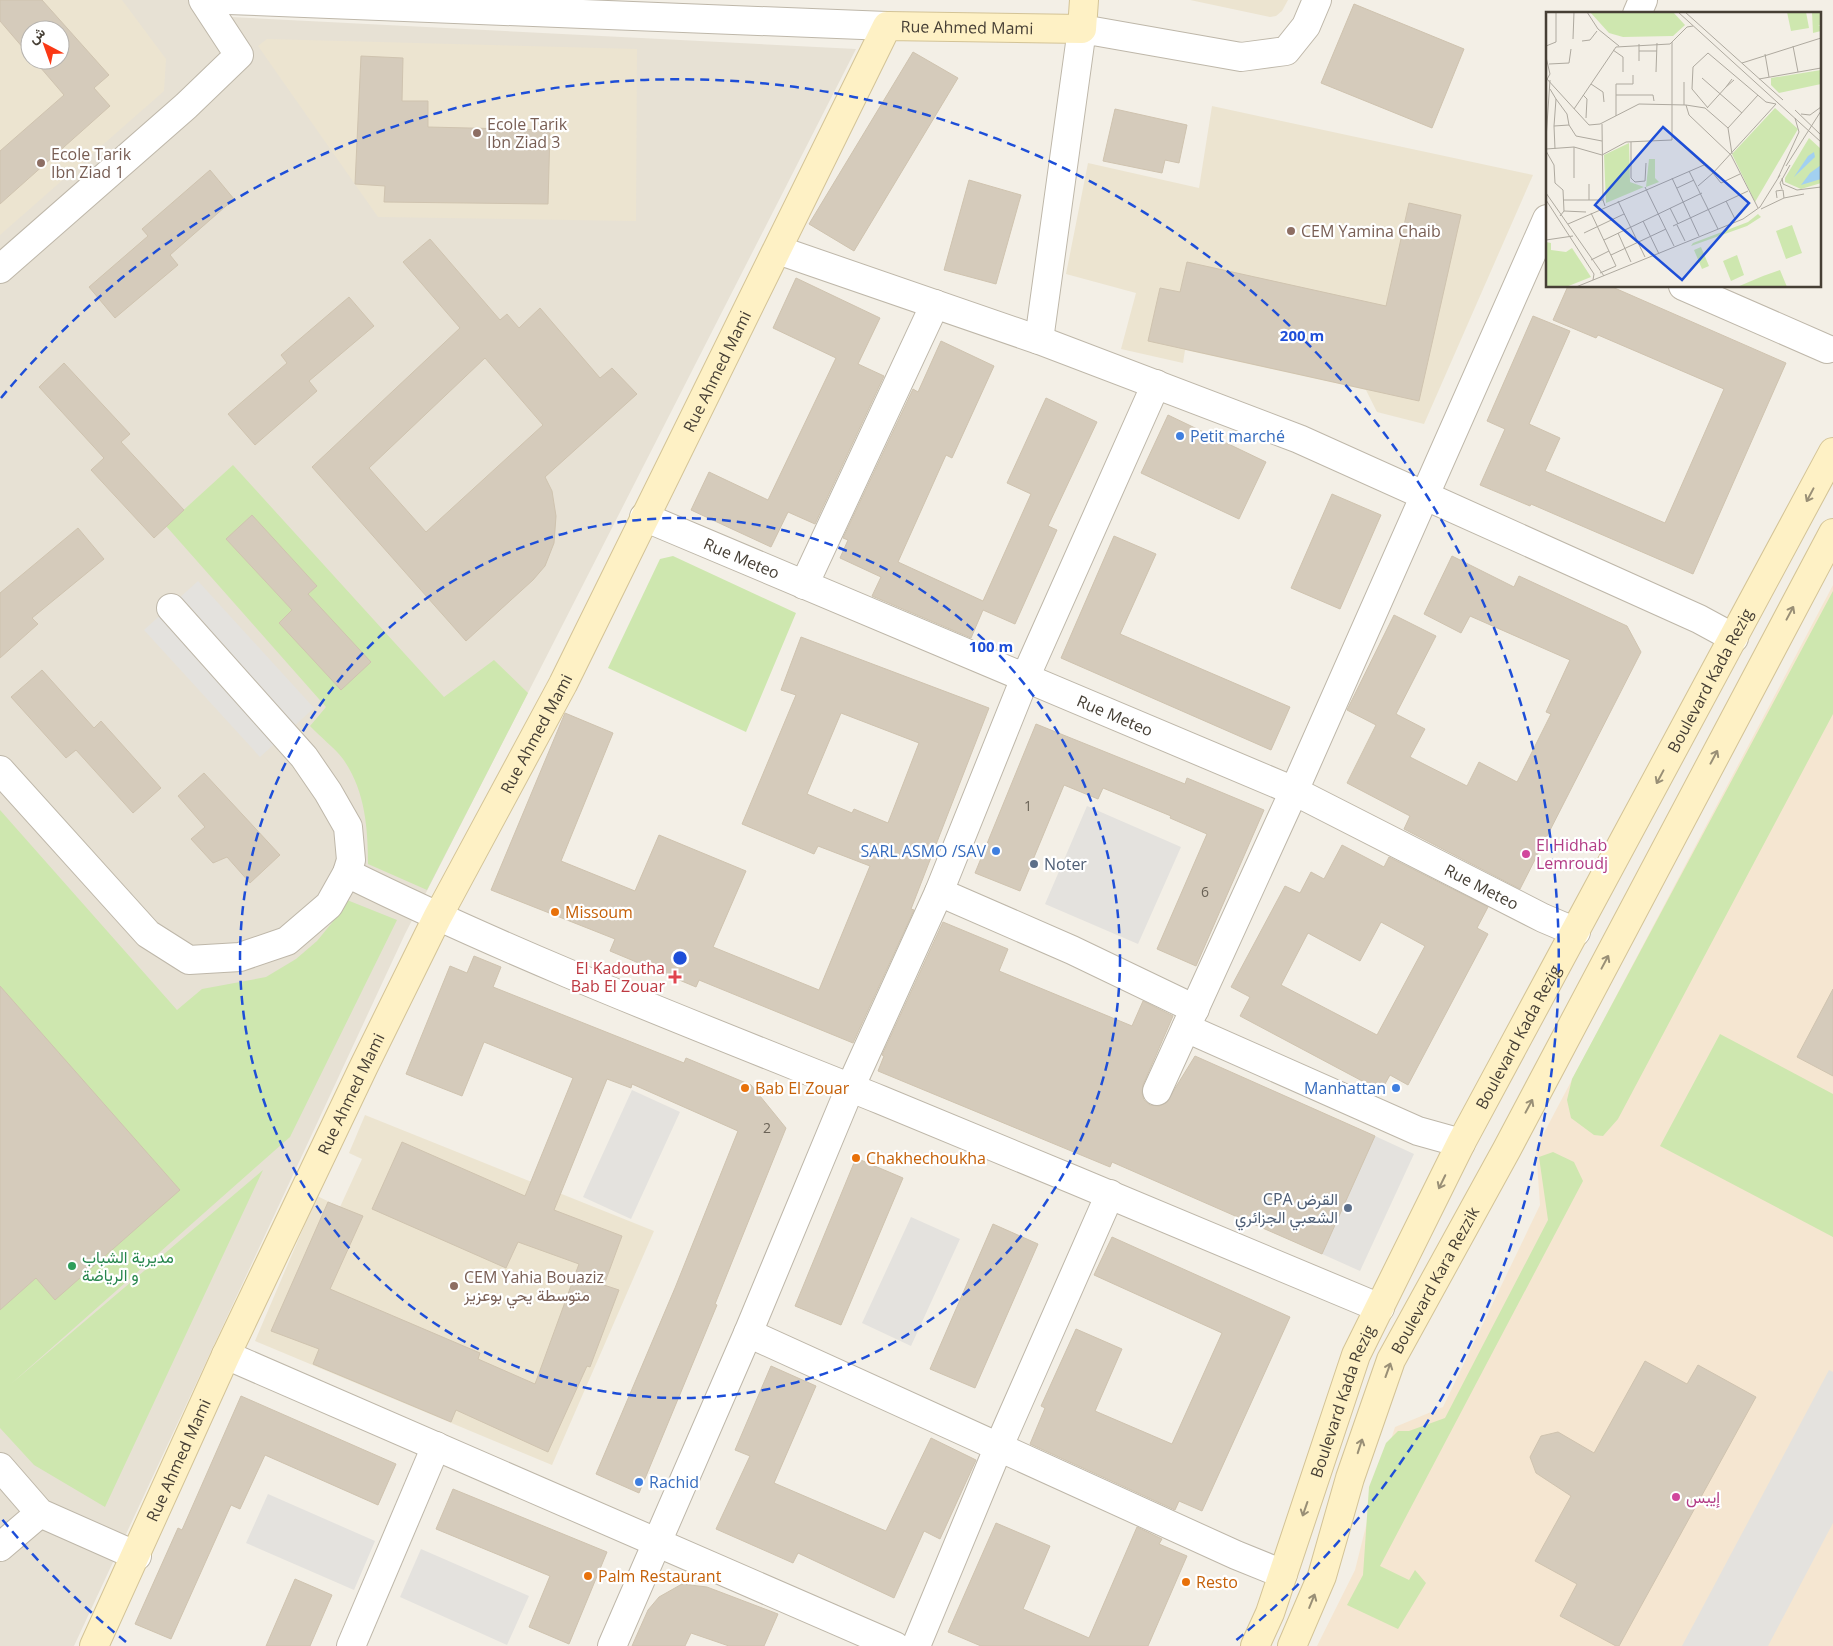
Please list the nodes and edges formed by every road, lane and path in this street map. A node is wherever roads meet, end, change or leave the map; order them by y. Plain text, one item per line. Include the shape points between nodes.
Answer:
1 (203, 0) edge
2 (228, 0) edge
3 (1084, 0) edge
4 (1317, 0) edge
5 (1643, 0) edge
6 (1638, 12) edge
7 (888, 26) junction
8 (1082, 29) junction
9 (1546, 223) edge
10 (778, 250) junction
11 (0, 269) edge
12 (1688, 288) edge
13 (935, 304) junction
14 (1039, 340) junction
15 (1827, 349) dead end
16 (1156, 384) junction
17 (1833, 452) edge
18 (1424, 495) junction
19 (644, 517) junction
20 (1833, 533) edge
21 (804, 585) junction
22 (171, 608) dead end
23 (1734, 638) junction
24 (1025, 678) junction
25 (0, 770) edge
26 (1294, 791) junction
27 (347, 874) junction
28 (939, 892) junction
29 (437, 918) junction
30 (1576, 932) junction
31 (1190, 1019) junction
32 (850, 1088) junction
33 (1157, 1091) dead end
34 (1461, 1143) junction
35 (1110, 1194) junction
36 (1380, 1308) junction
37 (748, 1332) junction
38 (226, 1355) junction
39 (1371, 1415) joint
40 (436, 1446) junction
41 (999, 1446) junction
42 (0, 1467) edge
43 (40, 1513) junction
44 (657, 1543) junction
45 (0, 1547) edge
46 (137, 1556) junction
47 (1283, 1574) junction
48 (94, 1646) edge
49 (351, 1646) edge
50 (612, 1646) edge
51 (895, 1646) edge
52 (916, 1646) edge
53 (1254, 1646) edge
54 (1292, 1646) edge

1 - 11 street via 239,55 186,106
2 - 7 street
3 - 8 main road
4 - 8 street via 1306,26 1286,51 1241,57
5 - 6 street
7 - 8 main road, Rue Ahmed Mami
7 - 10 main road, Rue Ahmed Mami
8 - 14 street
9 - 18 street
10 - 13 street
10 - 19 main road, Rue Ahmed Mami
12 - 15 street
13 - 14 street
13 - 21 street
14 - 16 street
16 - 18 street via 1299,439
16 - 24 street
17 -> 23 main road, Boulevard Kada Rezig
18 - 23 street via 1699,619
18 - 26 street
19 - 21 street, Rue Meteo
19 - 29 main road, Rue Ahmed Mami via 563,684
39 -> 20 main road, Boulevard Kara Rezzik via 1391,1360
21 - 24 street, Rue Meteo
22 - 27 street via 304,757 328,792 348,827 351,860
23 -> 30 main road, Boulevard Kada Rezig
24 - 26 street, Rue Meteo
24 - 28 street
25 - 27 street via 148,934 189,960 240,957 287,941 329,905
26 - 30 street, Rue Meteo
26 - 31 street
27 - 29 street
28 - 31 street via 1072,950
28 - 32 street
29 - 32 street
29 - 38 main road, Rue Ahmed Mami
30 - 34 main road, Boulevard Kada Rezig
31 - 33 street
31 - 34 street via 1418,1131
32 - 35 street
32 - 37 street
34 -> 36 main road, Boulevard Kada Rezig
35 - 36 street
35 - 41 street
36 -> 47 main road, Boulevard Kada Rezig via 1345,1384
37 - 41 street
37 - 44 street
38 - 40 street
38 - 46 main road, Rue Ahmed Mami
54 -> 39 main road, Boulevard Kada Rezig via 1322,1576
40 - 44 street
40 - 49 street
41 - 47 street
41 - 52 street
42 - 43 street
43 - 45 street
43 - 46 street
44 - 50 street
44 - 51 street
46 - 48 main road, Rue Ahmed Mami
47 - 53 main road, Boulevard Kada Rezig via 1270,1613

